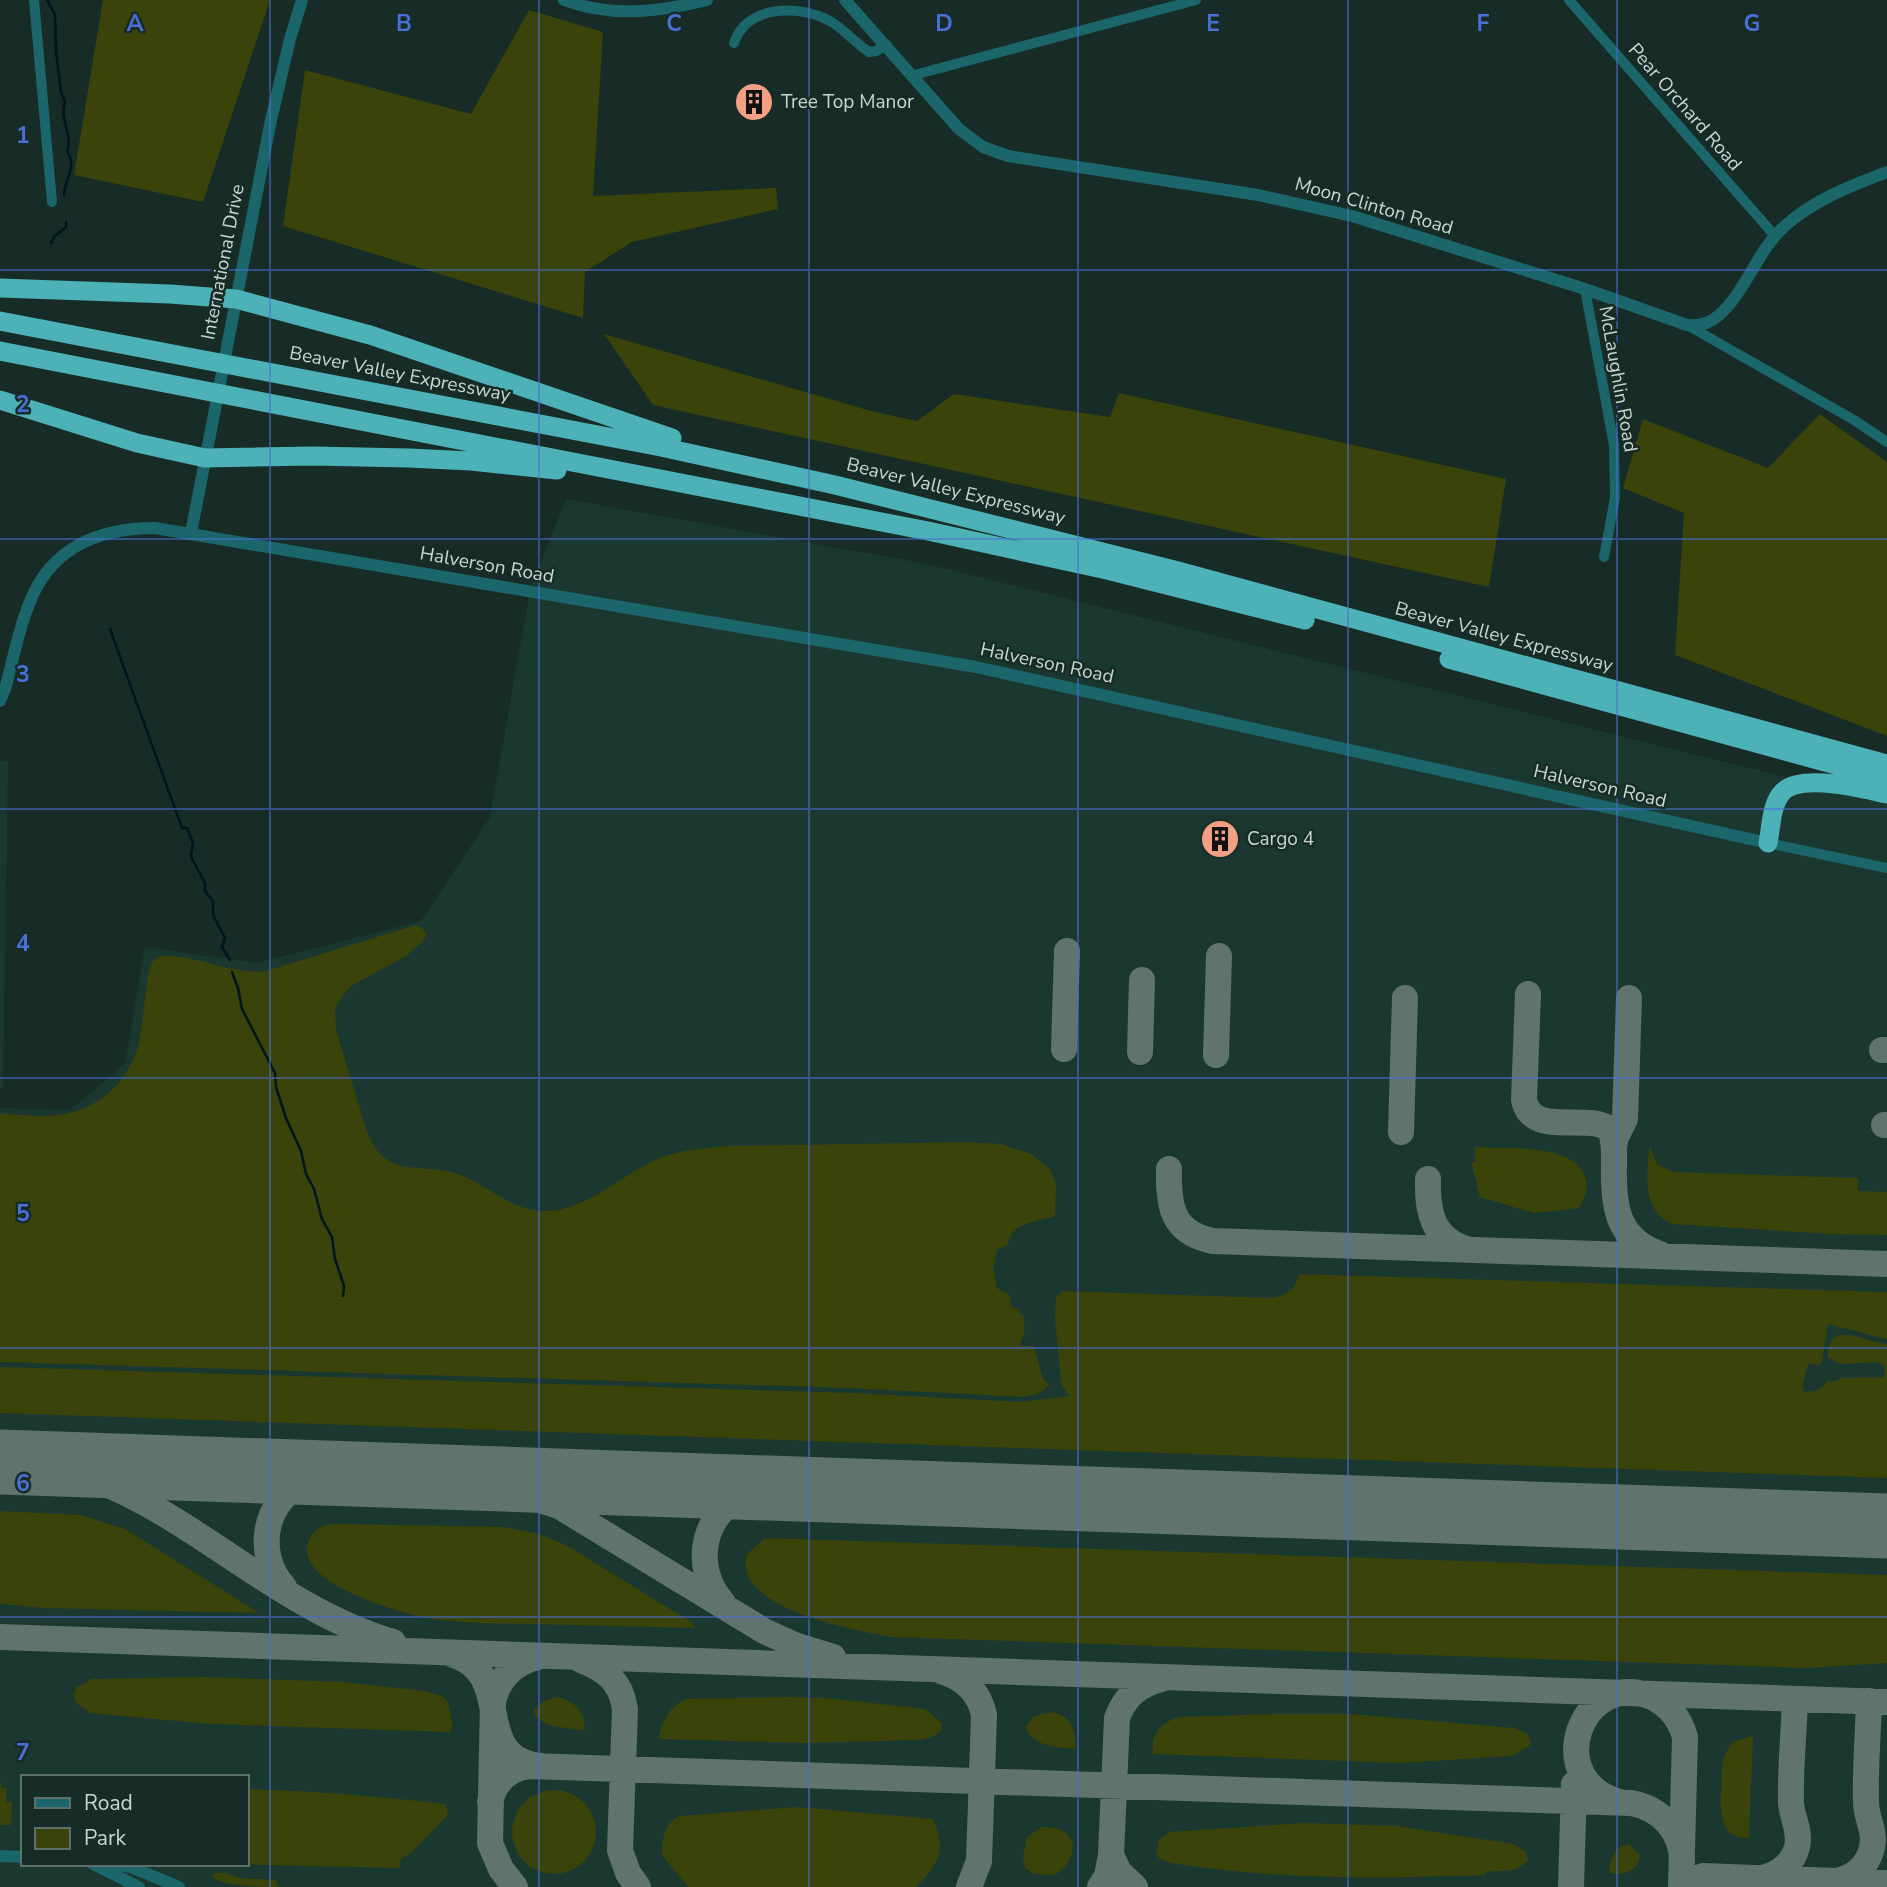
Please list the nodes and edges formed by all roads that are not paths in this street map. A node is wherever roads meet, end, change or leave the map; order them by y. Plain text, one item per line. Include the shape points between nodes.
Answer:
1 (34, 0) edge
2 (302, 0) edge
3 (564, 0) edge
4 (707, 0) edge
5 (845, 0) edge
6 (1196, 0) edge
7 (1569, 0) edge
8 (734, 43) dead end
9 (887, 45) junction
10 (914, 75) junction
11 (1887, 172) edge
12 (52, 202) dead end
13 (1774, 236) junction
14 (0, 288) edge
15 (1585, 289) junction
16 (236, 299) junction
17 (0, 321) edge
18 (1687, 325) junction
19 (0, 351) edge
20 (0, 400) edge
21 (1887, 442) edge
22 (205, 458) junction
23 (835, 485) junction
24 (862, 517) junction
25 (191, 533) junction
26 (1604, 557) dead end
27 (0, 701) edge
28 (1887, 764) edge
29 (1887, 779) edge
30 (1887, 794) edge
31 (1769, 843) junction
32 (1887, 868) edge
33 (0, 1856) edge
34 (21, 1857) edge
35 (97, 1866) edge
36 (126, 1866) edge
37 (162, 1883) edge
38 (139, 1887) edge
39 (178, 1887) edge

1 - 12 street
2 - 16 street, International Drive via 271,120
3 - 4 street via 622,13
5 - 9 street, Moon Clinton Road
6 - 10 street
7 - 13 street, Pear Orchard Road
8 - 9 street via 755,17 789,10 829,21 869,52
9 - 10 street, Moon Clinton Road
10 - 15 street, Moon Clinton Road via 967,136 1000,154 1325,209
11 - 13 street via 1812,206
13 - 18 street via 1717,317
14 - 16 highway
15 - 18 street, Moon Clinton Road
15 - 26 street, McLaughlin Road via 1614,445 1615,498
16 - 22 street, International Drive
16 - 23 highway via 370,335 637,428
17 - 23 highway, Beaver Valley Expressway via 661,447
18 - 21 street
19 - 24 highway, Beaver Valley Expressway
20 - 22 highway via 137,443
22 - 24 highway via 471,461
22 - 25 street, International Drive
23 - 28 highway, Beaver Valley Expressway via 1178,570
24 - 29 highway, Beaver Valley Expressway via 1231,600
25 - 27 street, Halverson Road via 123,529 86,540 60,559 29,604
25 - 31 street, Halverson Road via 995,671
30 - 31 highway via 1830,784 1794,785 1780,795
31 - 32 street, Halverson Road
33 - 34 street
35 - 38 street
36 - 37 street
37 - 39 street

